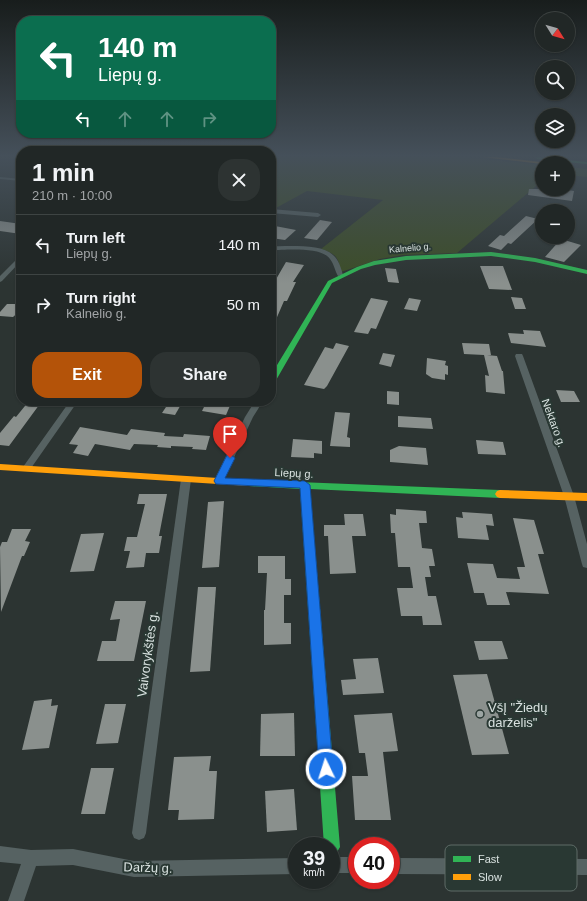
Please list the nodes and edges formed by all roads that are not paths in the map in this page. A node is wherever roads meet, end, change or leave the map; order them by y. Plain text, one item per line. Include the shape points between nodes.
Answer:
1 (276, 211) edge
2 (318, 215) dead end
3 (276, 248) edge
4 (16, 262) edge
5 (587, 272) edge
6 (340, 275) junction
7 (0, 280) edge
8 (519, 356) dead end
9 (276, 374) edge
10 (70, 406) edge
11 (256, 406) edge
12 (0, 468) edge
13 (26, 469) junction
14 (186, 479) junction
15 (219, 481) junction
16 (305, 485) junction
17 (568, 496) junction
18 (587, 497) edge
19 (587, 564) edge
20 (138, 832) dead end
21 (331, 837) edge
22 (0, 854) edge
23 (31, 858) junction
24 (288, 866) edge
25 (400, 866) edge
26 (445, 866) edge
27 (577, 867) edge
28 (587, 867) edge
29 (16, 901) edge

1 - 2 street
3 - 6 street via 320,251 329,254
4 - 7 street
5 - 6 main road, Kalnelio g. via 516,257 482,253 405,257
6 - 9 main road, Kalnelio g. via 330,282
8 - 17 street, Nektaro g.
10 - 13 street
11 - 15 street
12 - 13 main road, Liepų g.
13 - 14 main road, Liepų g.
14 - 15 main road, Liepų g.
14 - 20 street, Vaivorykštės g.
15 - 16 main road, Liepų g.
16 - 17 main road, Liepų g.
16 - 21 main road
17 - 18 main road, Liepų g.
17 - 19 street, Nektaro g.
22 - 23 street, Daržų g.
23 - 24 street, Daržų g. via 73,857 134,869
23 - 29 street
25 - 26 street
27 - 28 street

